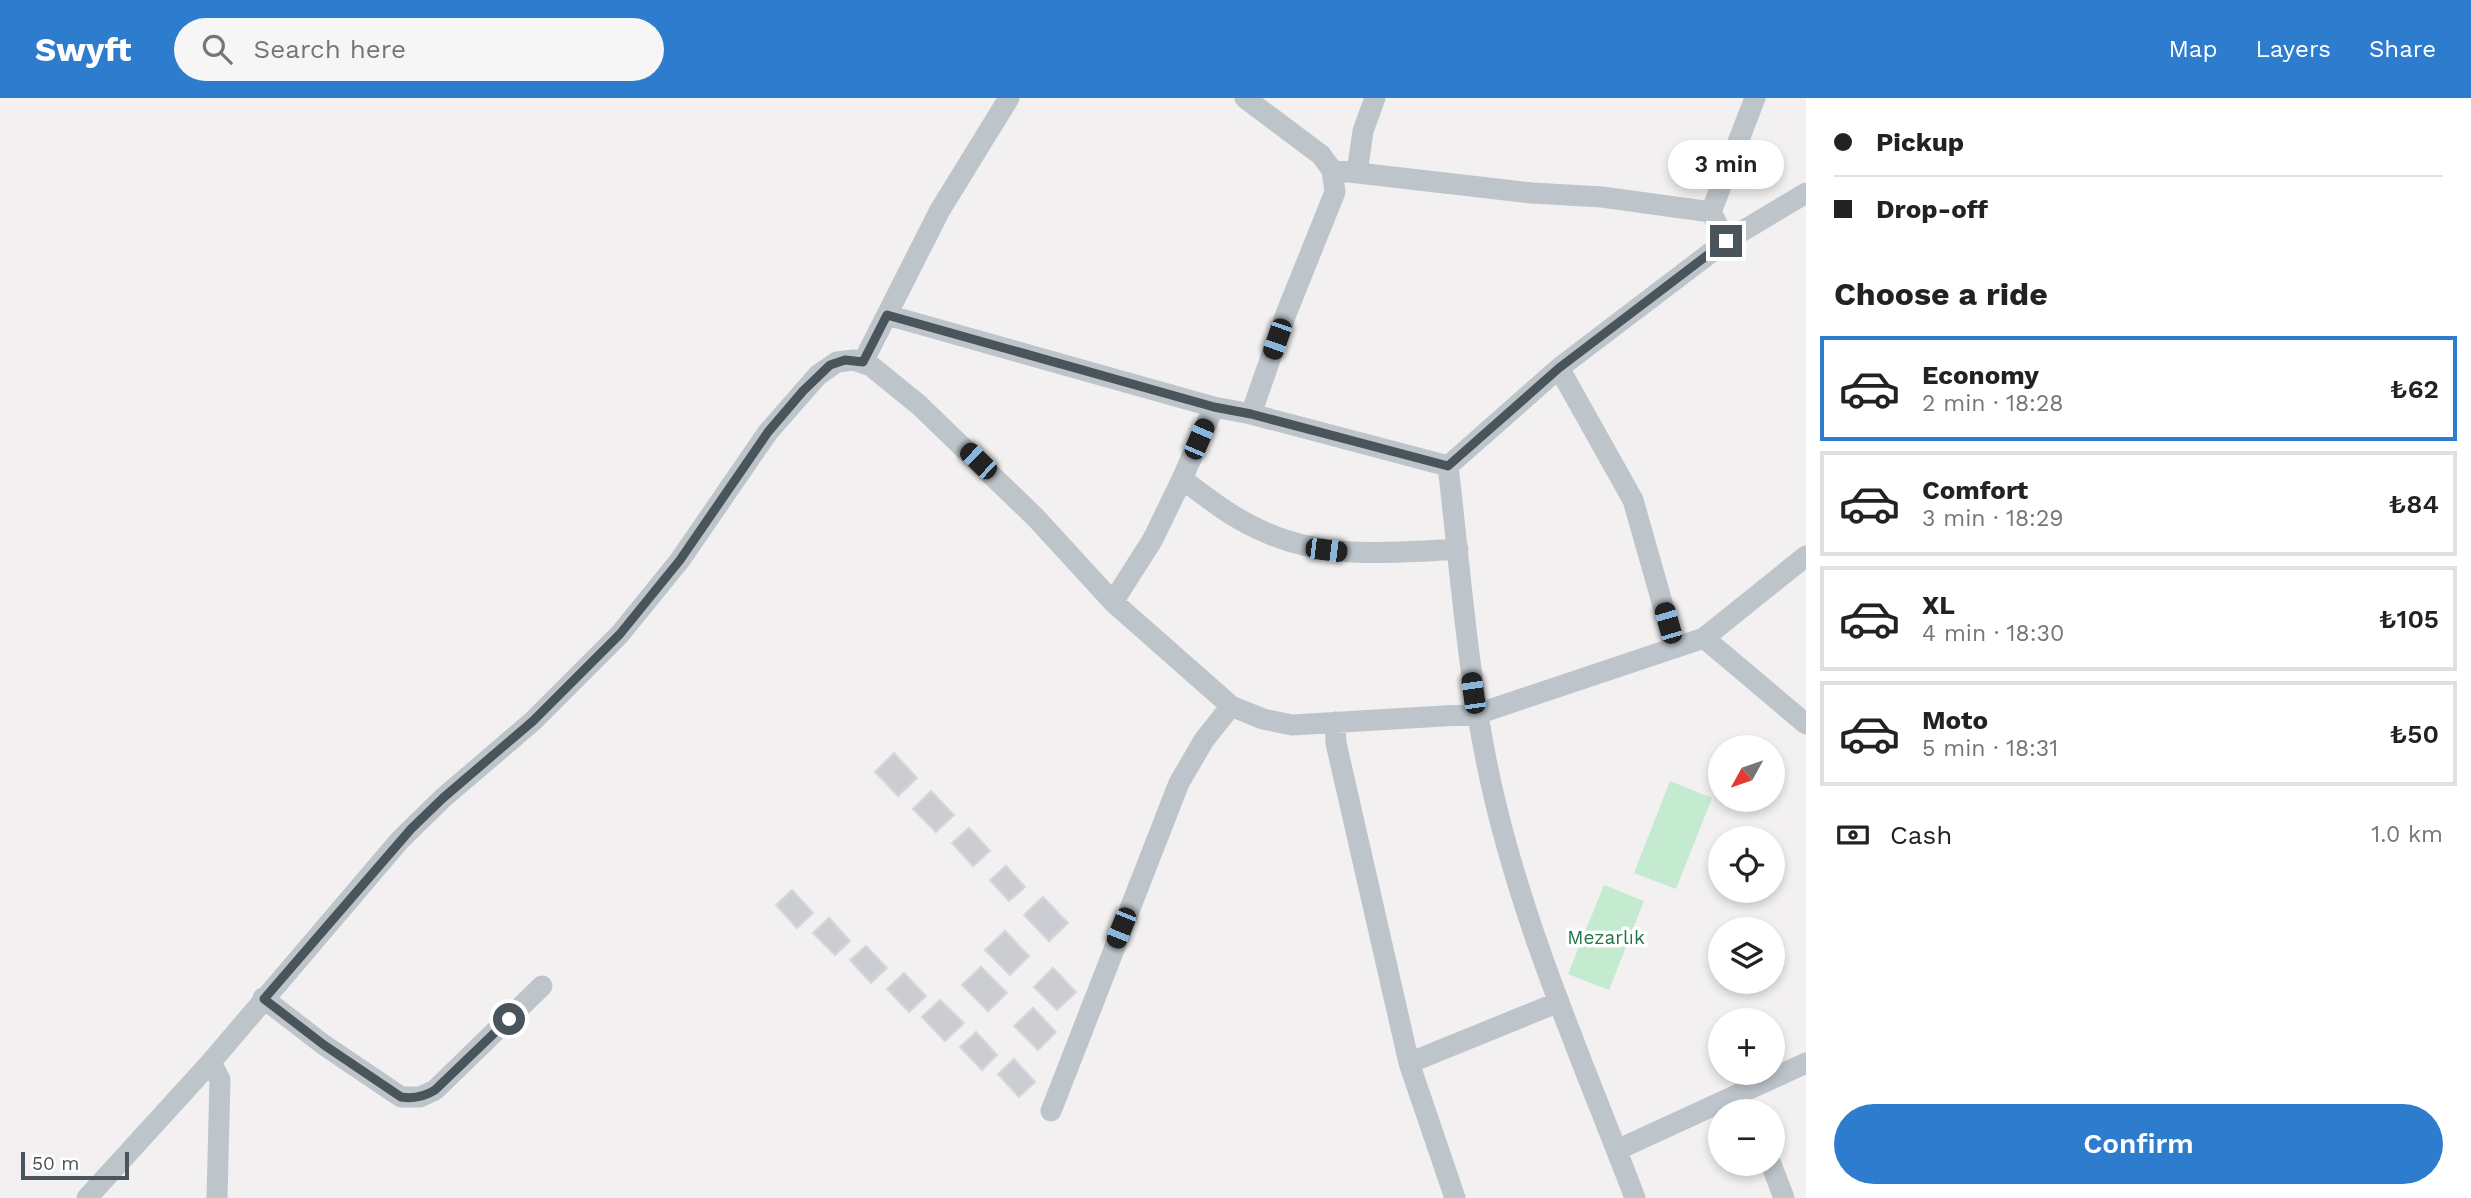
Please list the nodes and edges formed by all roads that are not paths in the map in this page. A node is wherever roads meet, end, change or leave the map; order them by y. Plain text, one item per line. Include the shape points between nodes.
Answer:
1 (1009, 98) edge
2 (1245, 98) edge
3 (1375, 98) edge
4 (1755, 98) edge
5 (1332, 170) junction
6 (1357, 173) junction
7 (1806, 193) edge
8 (1712, 212) junction
9 (1726, 241) junction
10 (887, 315) junction
11 (863, 362) junction
12 (1559, 368) junction
13 (1214, 407) junction
14 (1251, 414) junction
15 (1448, 466) junction
16 (1182, 479) junction
17 (1458, 549) junction
18 (1806, 555) edge
19 (1113, 602) junction
20 (1704, 638) junction
21 (1675, 648) junction
22 (1231, 706) junction
23 (1477, 715) junction
24 (1335, 722) junction
25 (1806, 723) edge
26 (542, 986) dead end
27 (264, 999) junction
28 (1559, 1002) junction
29 (211, 1062) junction
30 (1409, 1063) junction
31 (1806, 1063) edge
32 (1751, 1099) edge
33 (1051, 1111) dead end
34 (1708, 1116) edge
35 (1617, 1150) junction
36 (1776, 1176) edge
37 (87, 1198) edge
38 (218, 1198) edge
39 (1455, 1198) edge
40 (1635, 1198) edge
41 (1784, 1198) edge

1 - 10 street via 940,210
2 - 5 street via 1321,155
3 - 6 street via 1363,131
4 - 8 street
5 - 6 street
5 - 14 street via 1335,192
6 - 8 street
7 - 9 street
8 - 9 street
9 - 12 street
10 - 11 street
10 - 13 street
11 - 19 street via 959,442
11 - 27 street via 845,360 830,365 803,391 620,634 533,721 421,818
12 - 15 street
12 - 21 street via 1633,500
13 - 14 street
13 - 16 street
14 - 15 street
15 - 17 street
16 - 17 street via 1238,519 1305,546 1360,553
16 - 19 street via 1153,539
17 - 23 street
18 - 20 street
19 - 22 street
20 - 21 street
20 - 25 street
21 - 23 street
22 - 24 street via 1285,724
22 - 33 street via 1179,783
23 - 24 street
23 - 28 street via 1505,843
24 - 30 street
26 - 27 street via 435,1090 414,1098 401,1097
27 - 29 street
28 - 30 street
28 - 35 street
29 - 37 street
29 - 38 street via 220,1080
30 - 39 street
31 - 32 street
34 - 35 street
35 - 40 street
36 - 41 street

